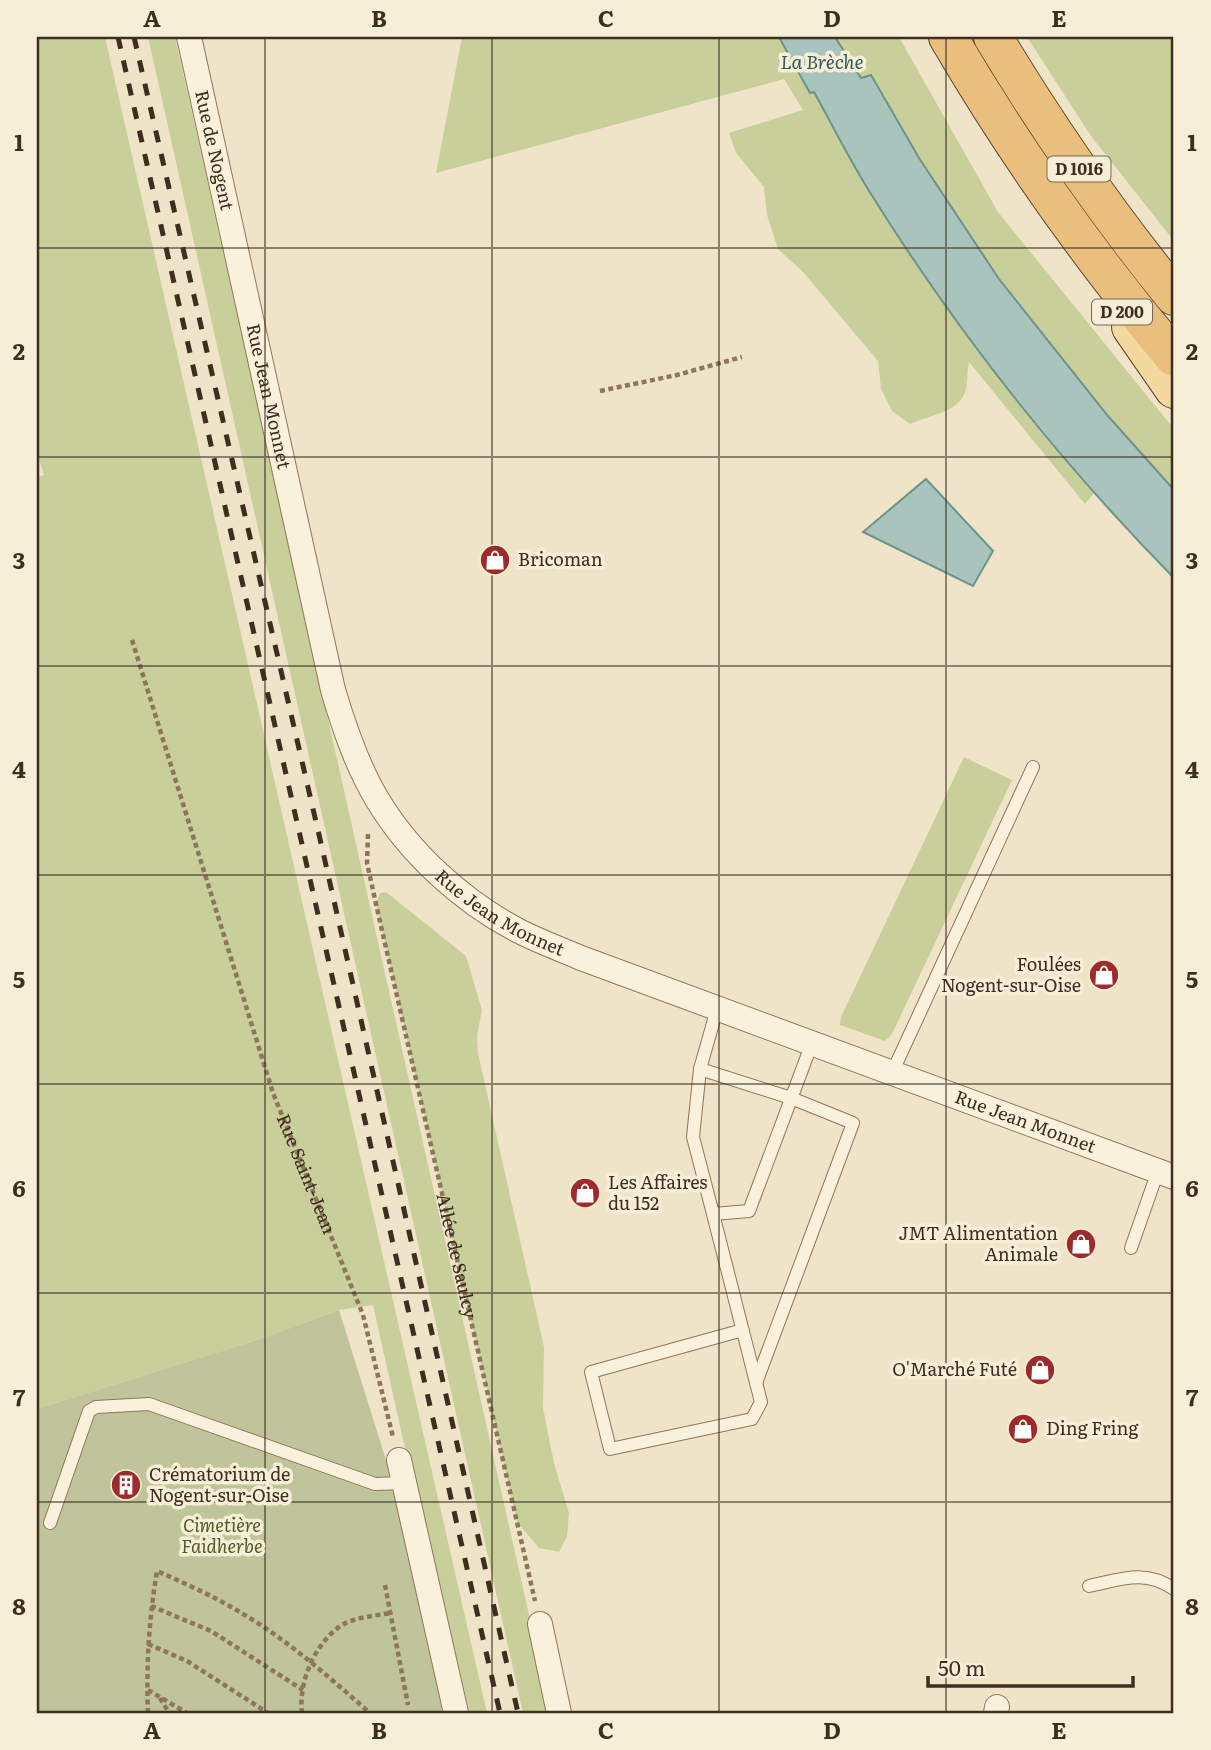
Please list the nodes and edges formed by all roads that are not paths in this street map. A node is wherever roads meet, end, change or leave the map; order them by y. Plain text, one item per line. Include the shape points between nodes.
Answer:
1 (189, 37) edge
2 (948, 37) edge
3 (993, 37) edge
4 (1076, 232) junction
5 (238, 261) joint
6 (1174, 296) edge
7 (1174, 357) edge
8 (1174, 389) edge
9 (1033, 767) dead end
10 (718, 1009) junction
11 (812, 1044) junction
12 (700, 1069) junction
13 (892, 1073) junction
14 (792, 1098) junction
15 (1166, 1174) edge
16 (713, 1214) junction
17 (1131, 1248) dead end
18 (743, 1330) junction
19 (756, 1383) junction
20 (401, 1471) joint
21 (50, 1523) dead end
22 (1089, 1586) dead end
23 (1174, 1589) edge
24 (540, 1624) road end
25 (456, 1713) edge
26 (559, 1713) edge

1 - 5 street, Rue de Nogent
2 - 4 highway, D 1016 via 1025,161
3 - 6 highway, D 1016 via 1070,156
4 - 7 highway, D 1016
4 - 8 main road, D 200
5 - 10 street, Rue Jean Monnet via 333,690 377,800 426,861 502,921 534,939
9 - 13 lane
10 - 11 street, Rue Jean Monnet
10 - 12 lane
11 - 13 street, Rue Jean Monnet
11 - 14 lane
12 - 14 lane
12 - 16 lane via 693,1137
13 - 15 street, Rue Jean Monnet
14 - 16 lane via 748,1211
14 - 19 lane via 853,1123
15 - 17 lane
16 - 18 lane
18 - 19 lane
18 - 19 lane via 591,1372 610,1449 752,1419 761,1402
20 - 21 lane via 375,1484 149,1404 96,1407 89,1411
20 - 25 street
22 - 23 lane via 1130,1577 1155,1578
24 - 26 street

